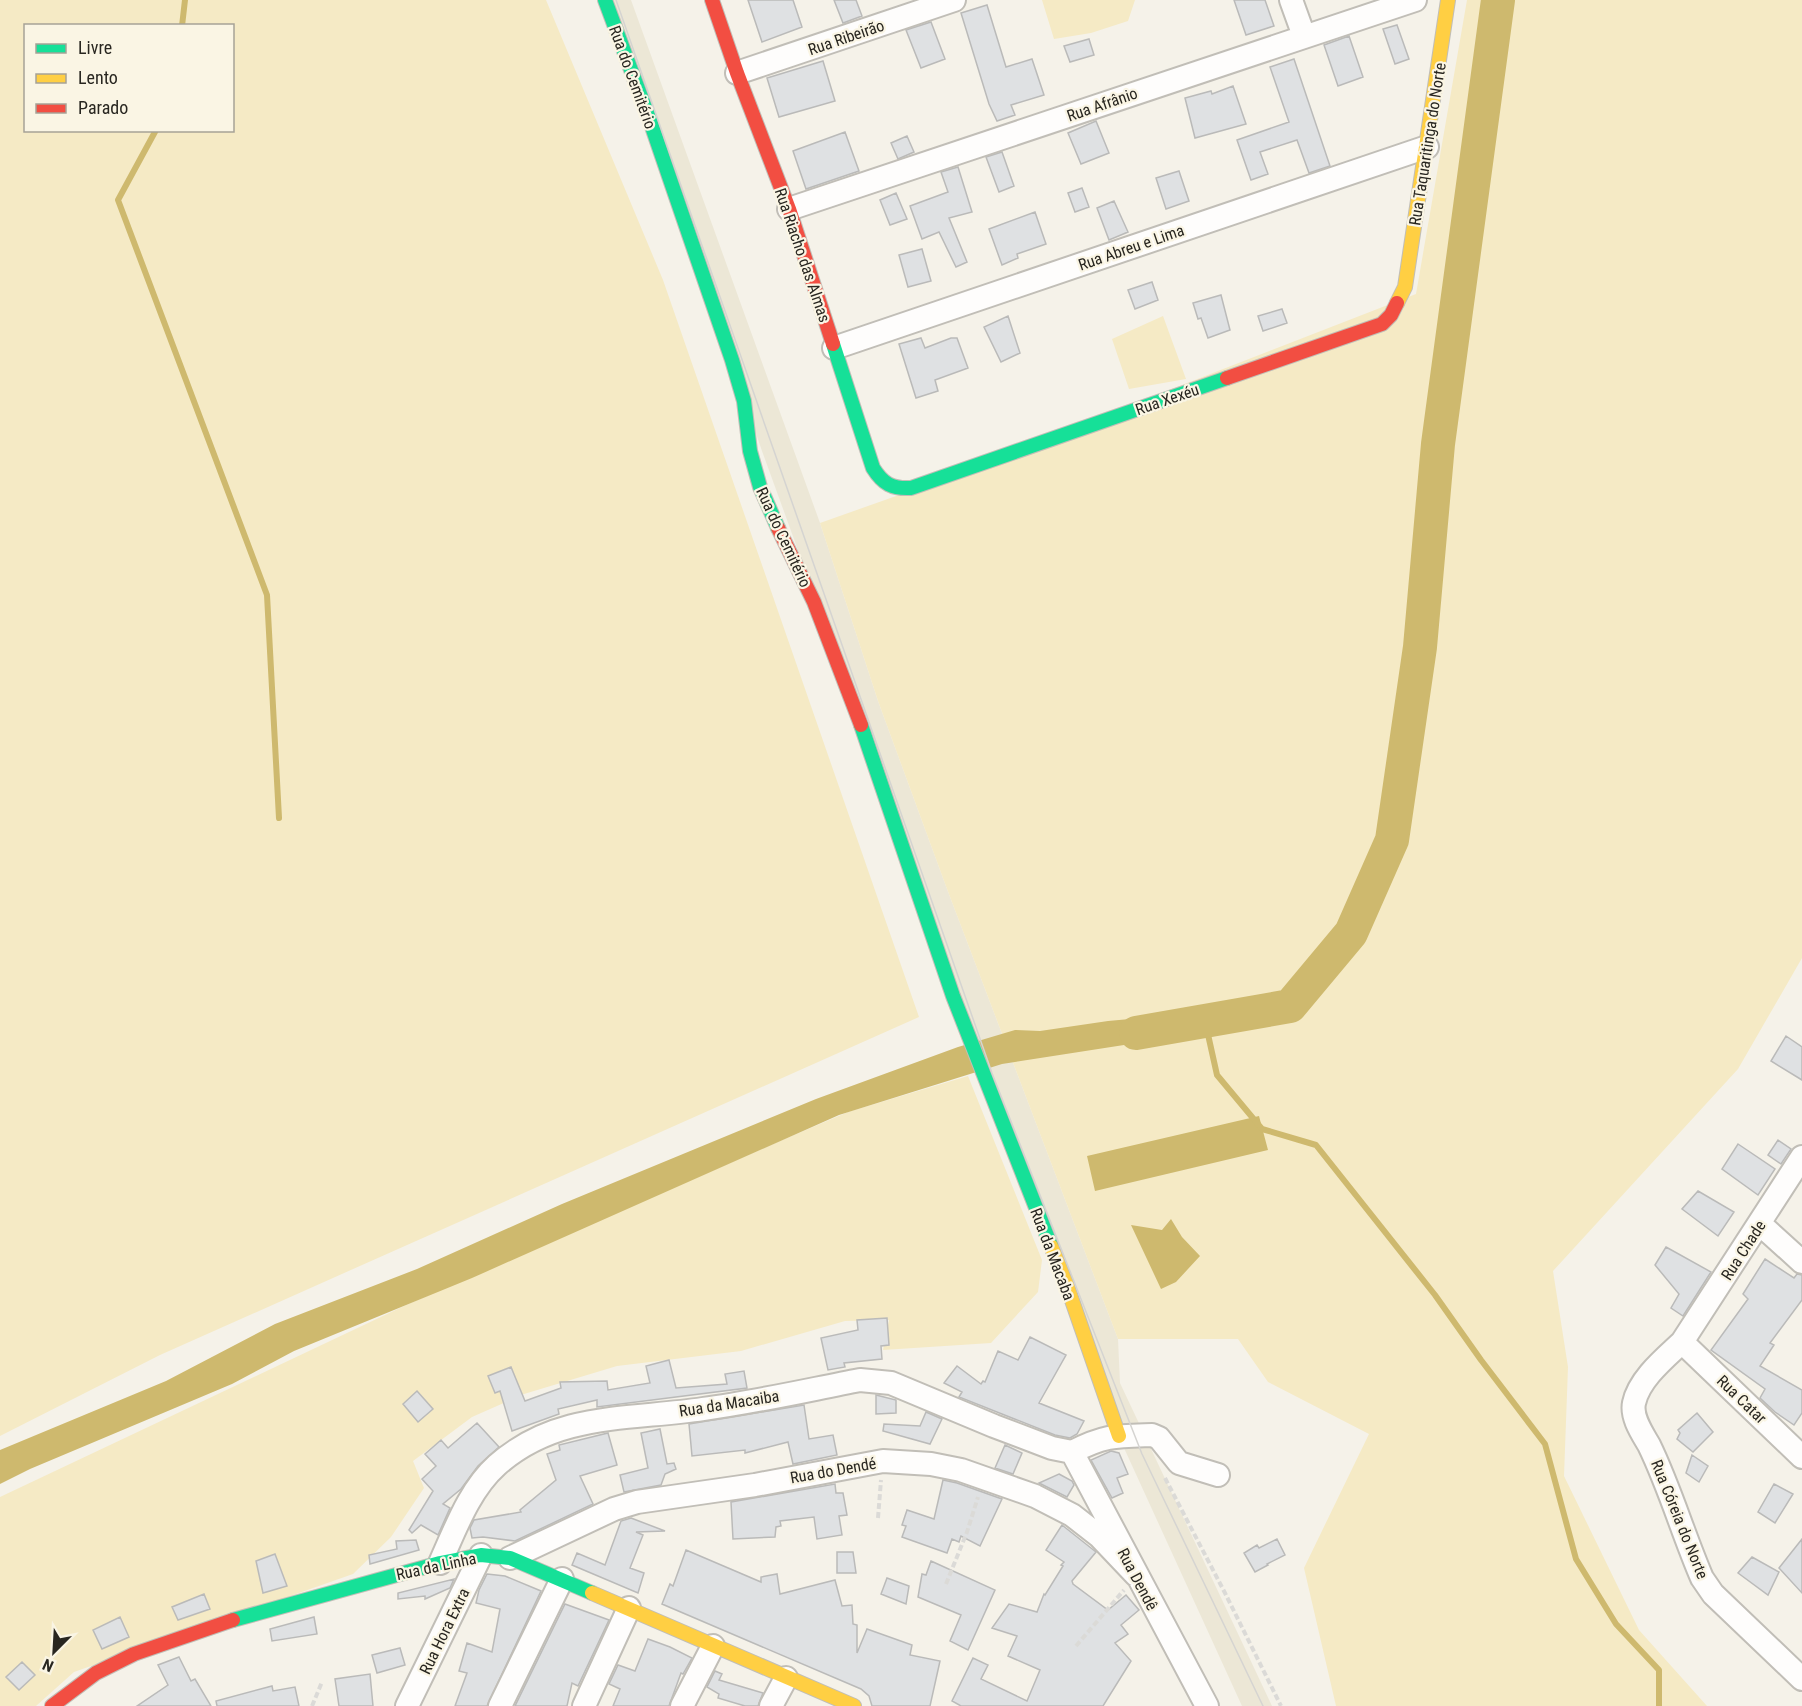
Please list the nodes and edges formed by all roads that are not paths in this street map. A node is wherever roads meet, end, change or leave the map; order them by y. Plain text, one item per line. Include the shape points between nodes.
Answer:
1 (605, 0) edge
2 (712, 0) edge
3 (954, 0) edge
4 (1291, 0) edge
5 (1415, 0) edge
6 (1448, 0) edge
7 (1304, 36) junction
8 (737, 74) junction
9 (1427, 147) junction
10 (789, 209) junction
11 (1405, 287) joint
12 (834, 348) junction
13 (911, 488) joint
14 (982, 1074) joint
15 (1802, 1156) edge
16 (1760, 1224) junction
17 (1802, 1262) edge
18 (1682, 1342) junction
19 (1119, 1436) junction
20 (1072, 1452) junction
21 (1802, 1457) edge
22 (1218, 1475) dead end
23 (481, 1556) junction
24 (510, 1558) junction
25 (440, 1563) junction
26 (1136, 1575) junction
27 (562, 1579) junction
28 (629, 1608) junction
29 (713, 1646) junction
30 (786, 1678) junction
31 (1802, 1679) edge
32 (52, 1706) edge
33 (407, 1706) edge
34 (500, 1706) edge
35 (584, 1706) edge
36 (682, 1706) edge
37 (771, 1706) edge
38 (854, 1706) edge
39 (1207, 1706) edge

1 - 14 street, Rua do Cemitério via 732,360 760,488 814,602 846,682
2 - 8 street, Rua Riacho das Almas
3 - 8 street, Rua Ribeirão
4 - 7 street
5 - 7 street, Rua Afrânio
6 - 9 street, Rua Taquaritinga do Norte
7 - 10 street, Rua Afrânio
8 - 10 street, Rua Riacho das Almas
9 - 11 street, Rua Taquaritinga do Norte
9 - 12 street, Rua Abreu e Lima
10 - 12 street, Rua Riacho das Almas
11 - 13 street, Rua Xexéu via 1382,324
12 - 13 street, Rua Riacho das Almas via 873,468 886,486 896,490
14 - 19 street, Rua da Macaba via 1067,1286
15 - 16 street, Rua Chade
16 - 17 street
16 - 18 street, Rua Chade
18 - 21 street, Rua Catar
18 - 31 street, Rua Córeia do Norte via 1641,1385 1633,1405 1635,1417 1702,1578 1713,1594
19 - 20 street via 1095,1440
19 - 22 street via 1156,1436 1179,1463
20 - 25 street, Rua da Macaiba via 1052,1448 891,1383 874,1380 703,1409 574,1425 541,1436 495,1467 463,1513
20 - 26 street, Rua Dendê
23 - 24 street, Rua da Linha
23 - 25 street, Rua da Linha
23 - 33 street, Rua Hora Extra
24 - 26 street, Rua do Dendé via 637,1502 883,1461 961,1470 1035,1496 1072,1515 1099,1536
24 - 27 street, Rua da Linha
25 - 32 street, Rua da Linha via 230,1621 134,1654 96,1673
26 - 39 street, Rua Dendê
27 - 28 street, Rua da Linha
27 - 34 street
28 - 29 street, Rua da Linha
28 - 35 street
29 - 30 street, Rua da Linha
29 - 36 street
30 - 37 street
30 - 38 street, Rua da Linha

